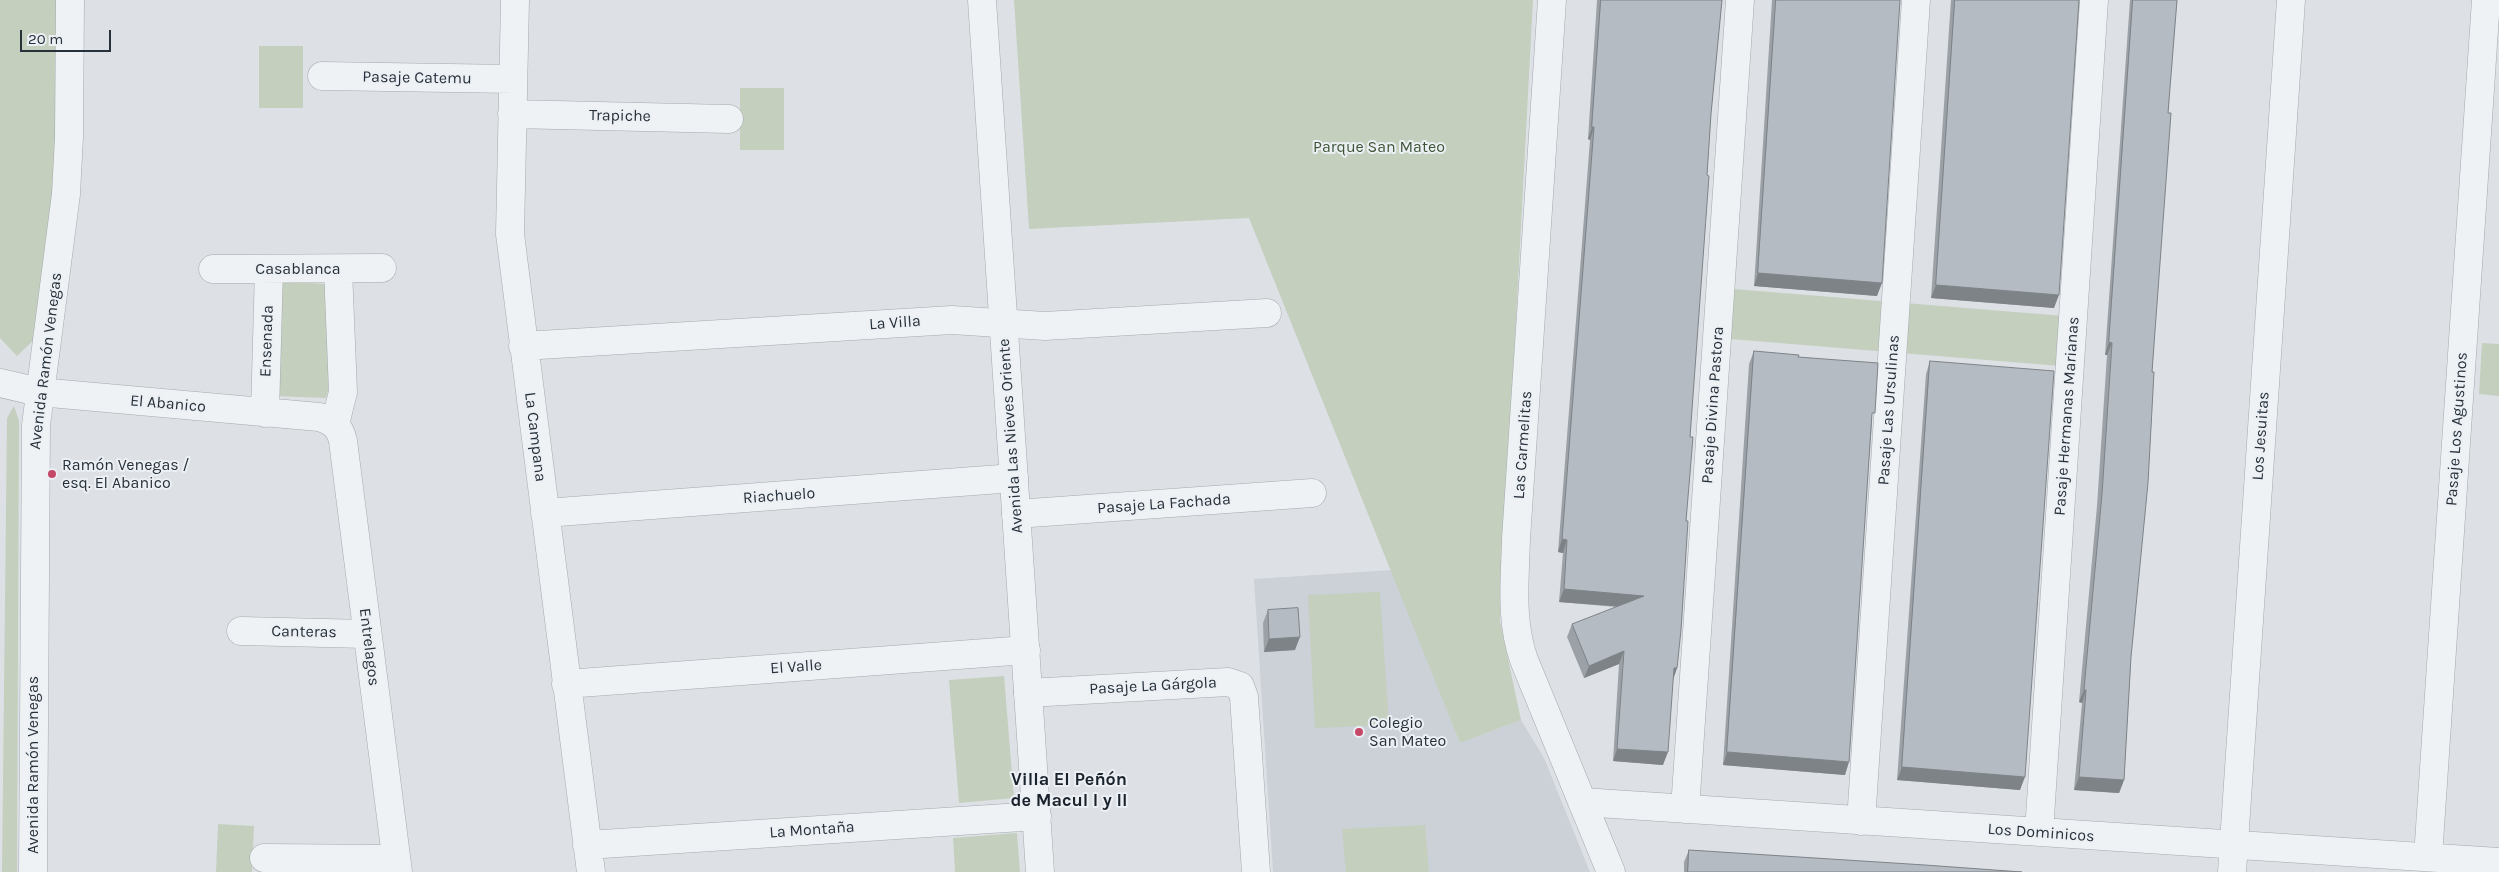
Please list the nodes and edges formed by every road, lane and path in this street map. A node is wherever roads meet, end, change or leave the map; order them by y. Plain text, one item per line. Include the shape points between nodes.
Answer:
1 (70, 0) edge
2 (515, 0) edge
3 (982, 0) edge
4 (1552, 0) edge
5 (1740, 0) edge
6 (1916, 0) edge
7 (2094, 0) edge
8 (2291, 0) edge
9 (2486, 0) edge
10 (322, 76) dead end
11 (513, 79) junction
12 (512, 114) junction
13 (729, 119) dead end
14 (338, 268) junction
15 (382, 268) dead end
16 (213, 269) dead end
17 (270, 269) junction
18 (1266, 313) dead end
19 (1004, 323) junction
20 (523, 346) junction
21 (0, 383) edge
22 (39, 392) junction
23 (265, 413) junction
24 (335, 424) junction
25 (1014, 478) junction
26 (1312, 493) dead end
27 (545, 513) junction
28 (1016, 514) junction
29 (241, 631) dead end
30 (367, 634) junction
31 (1026, 650) junction
32 (566, 684) junction
33 (1028, 693) junction
34 (1582, 802) junction
35 (1685, 809) junction
36 (1037, 816) junction
37 (1862, 821) junction
38 (2039, 832) junction
39 (587, 845) junction
40 (2234, 845) junction
41 (2428, 857) junction
42 (264, 858) dead end
43 (2499, 862) edge
44 (397, 865) edge
45 (33, 872) edge
46 (591, 872) edge
47 (1040, 872) edge
48 (1256, 872) edge
49 (1611, 872) edge
50 (2232, 872) edge

1 - 22 street, Avenida Ramón Venegas via 66,194
2 - 11 street, La Campana
3 - 19 street, Avenida Las Nieves Oriente
4 - 34 street, Las Carmelitas via 1514,609 1515,628 1524,660
5 - 35 street, Pasaje Divina Pastora
6 - 37 street, Pasaje Las Ursulinas
7 - 38 street, Pasaje Hermanas Marianas
8 - 40 street, Los Jesuitas
9 - 41 street, Pasaje Los Agustinos
10 - 11 street, Pasaje Catemu
11 - 12 street, La Campana
12 - 13 street, Trapiche
12 - 20 street, La Campana via 510,234
14 - 15 street, Casablanca
14 - 17 street, Casablanca
14 - 24 street via 343,392
16 - 17 street, Casablanca
17 - 23 street, Ensenada
18 - 19 street, La Villa via 1045,326
19 - 20 street, La Villa via 952,320
19 - 25 street, Avenida Las Nieves Oriente
20 - 27 street, La Campana
21 - 22 street, El Abanico
22 - 23 street, El Abanico
22 - 45 street, Avenida Ramón Venegas via 35,463
23 - 24 street, El Abanico via 319,417
24 - 30 street, Entrelagos via 341,432
25 - 27 street, Riachuelo
25 - 28 street, Avenida Las Nieves Oriente
26 - 28 street, Pasaje La Fachada
27 - 32 street, La Campana
28 - 31 street, Avenida Las Nieves Oriente
29 - 30 street, Canteras
30 - 44 street, Entrelagos
31 - 32 street, El Valle
31 - 33 street, Avenida Las Nieves Oriente
32 - 39 street, La Campana
33 - 36 street, Avenida Las Nieves Oriente
33 - 48 street, Pasaje La Gárgola via 1228,682 1240,686 1244,697
34 - 35 street, Los Dominicos
34 - 49 street, Las Carmelitas
35 - 37 street, Los Dominicos
36 - 39 street, La Montaña
36 - 47 street, Avenida Las Nieves Oriente
37 - 38 street, Los Dominicos
38 - 40 street, Los Dominicos
39 - 46 street, La Campana
40 - 41 street, Los Dominicos
40 - 50 street, Los Jesuitas
41 - 43 street, Los Dominicos
42 - 44 street

